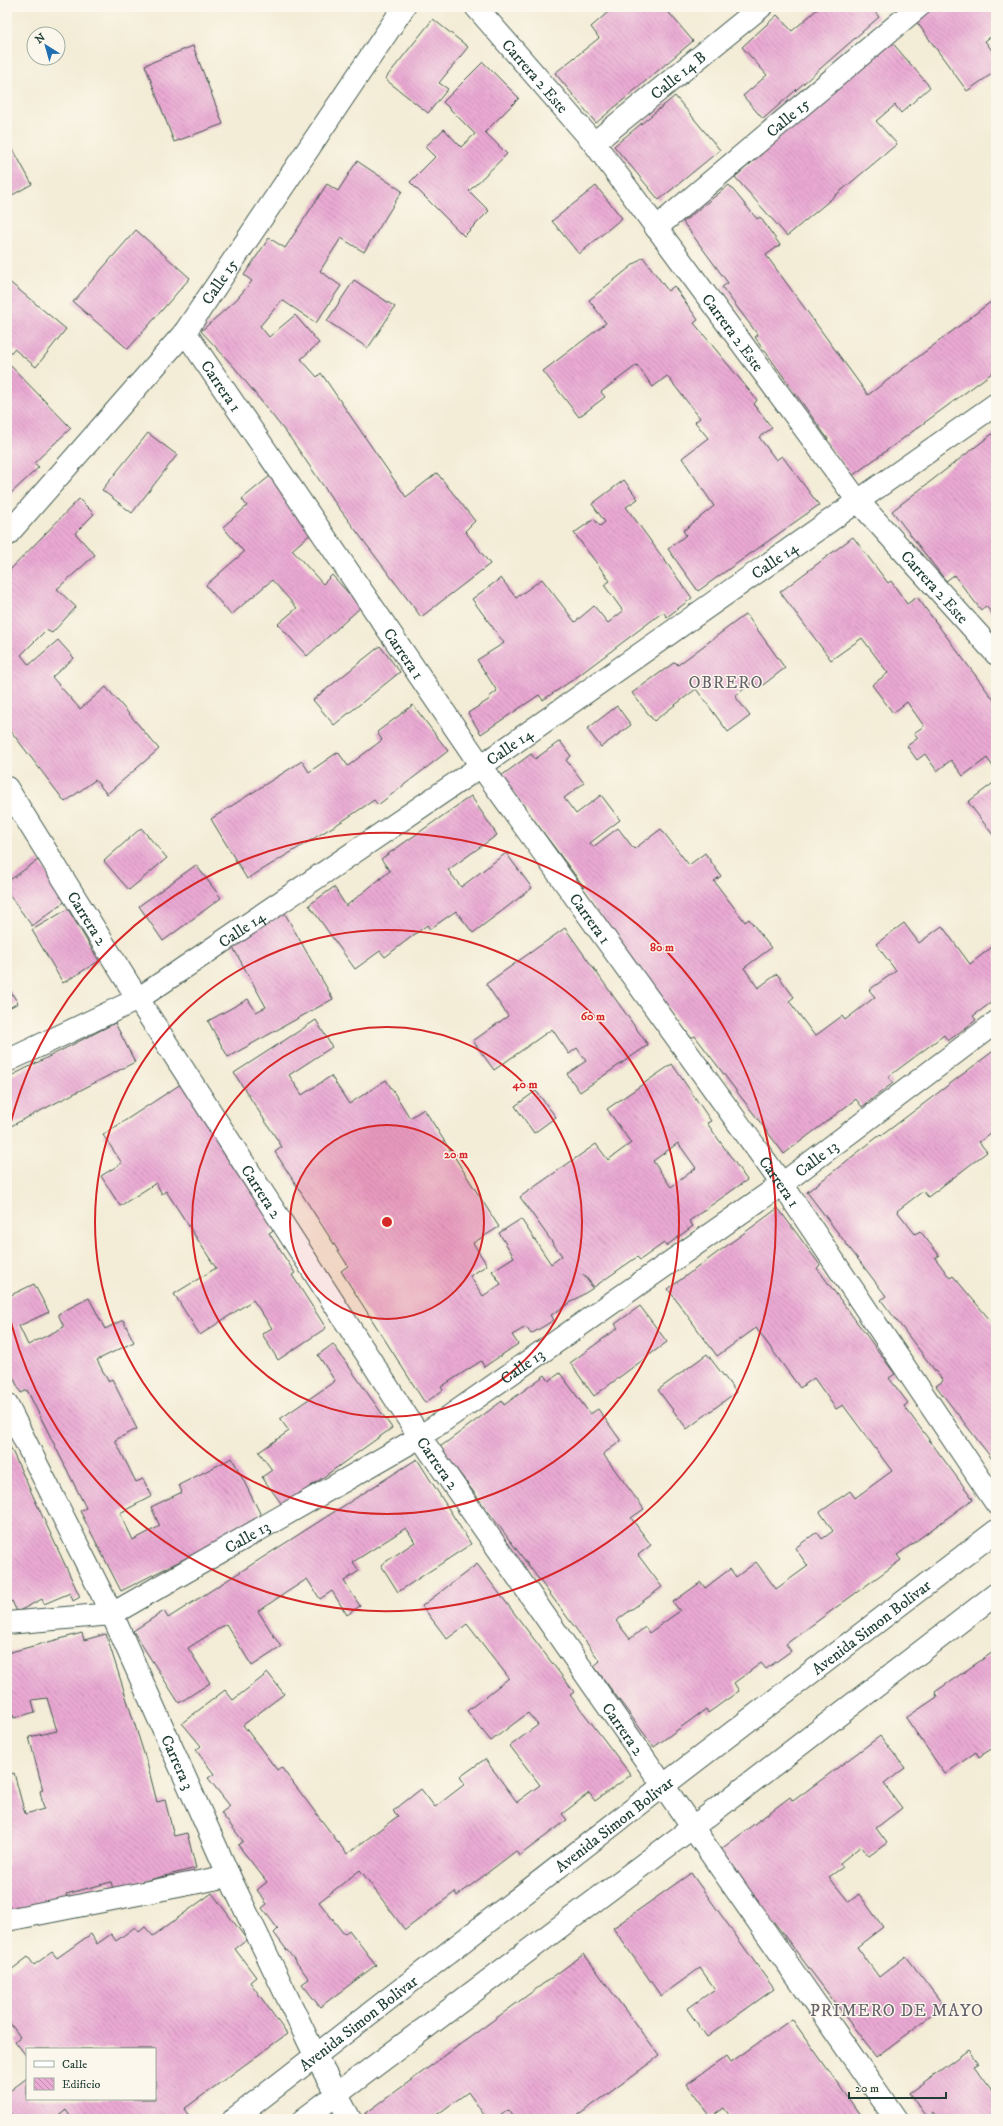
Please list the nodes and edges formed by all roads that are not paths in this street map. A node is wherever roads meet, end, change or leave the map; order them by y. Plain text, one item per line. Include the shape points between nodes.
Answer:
1 (404, 7) edge
2 (476, 7) edge
3 (761, 7) edge
4 (918, 7) edge
5 (594, 143) junction
6 (656, 228) junction
7 (186, 332) junction
8 (996, 404) edge
9 (858, 501) junction
10 (7, 535) edge
11 (996, 654) edge
12 (481, 766) junction
13 (7, 788) edge
14 (138, 999) junction
15 (996, 1022) edge
16 (7, 1061) edge
17 (782, 1184) junction
18 (7, 1405) edge
19 (420, 1437) junction
20 (996, 1503) edge
21 (996, 1531) edge
22 (996, 1594) edge
23 (112, 1614) junction
24 (7, 1622) edge
25 (664, 1785) junction
26 (693, 1827) junction
27 (229, 1876) junction
28 (7, 1920) edge
29 (315, 2055) junction
30 (336, 2093) junction
31 (234, 2119) edge
32 (304, 2119) edge
33 (350, 2119) edge
34 (896, 2119) edge

1 - 7 street, Calle 15
2 - 5 street, Carrera 2 Este
3 - 5 street, Calle 14 B
4 - 6 street, Calle 15
5 - 6 street, Carrera 2 Este
6 - 9 street, Carrera 2 Este
7 - 10 street, Calle 15
7 - 12 street, Carrera 1
8 - 9 street, Calle 14
9 - 11 street, Carrera 2 Este
9 - 12 street, Calle 14
12 - 14 street, Calle 14
12 - 17 street, Carrera 1
13 - 14 street, Carrera 2
14 - 16 street, Calle 14
14 - 19 street, Carrera 2
15 - 17 street, Calle 13
17 - 19 street, Calle 13
17 - 20 street, Carrera 1
18 - 23 street, Carrera 3
19 - 23 street, Calle 13
19 - 25 street, Carrera 2
21 - 25 street, Avenida Simon Bolivar
22 - 26 street
23 - 24 street, Calle 13
23 - 27 street, Carrera 3
25 - 26 street, Carrera 2
25 - 29 street, Avenida Simon Bolivar
26 - 30 street
26 - 34 street, Carrera 2
27 - 28 street
27 - 29 street, Carrera 3
29 - 30 street, Carrera 3
29 - 31 street, Avenida Simon Bolivar
30 - 32 street
30 - 33 street, Carrera 3

